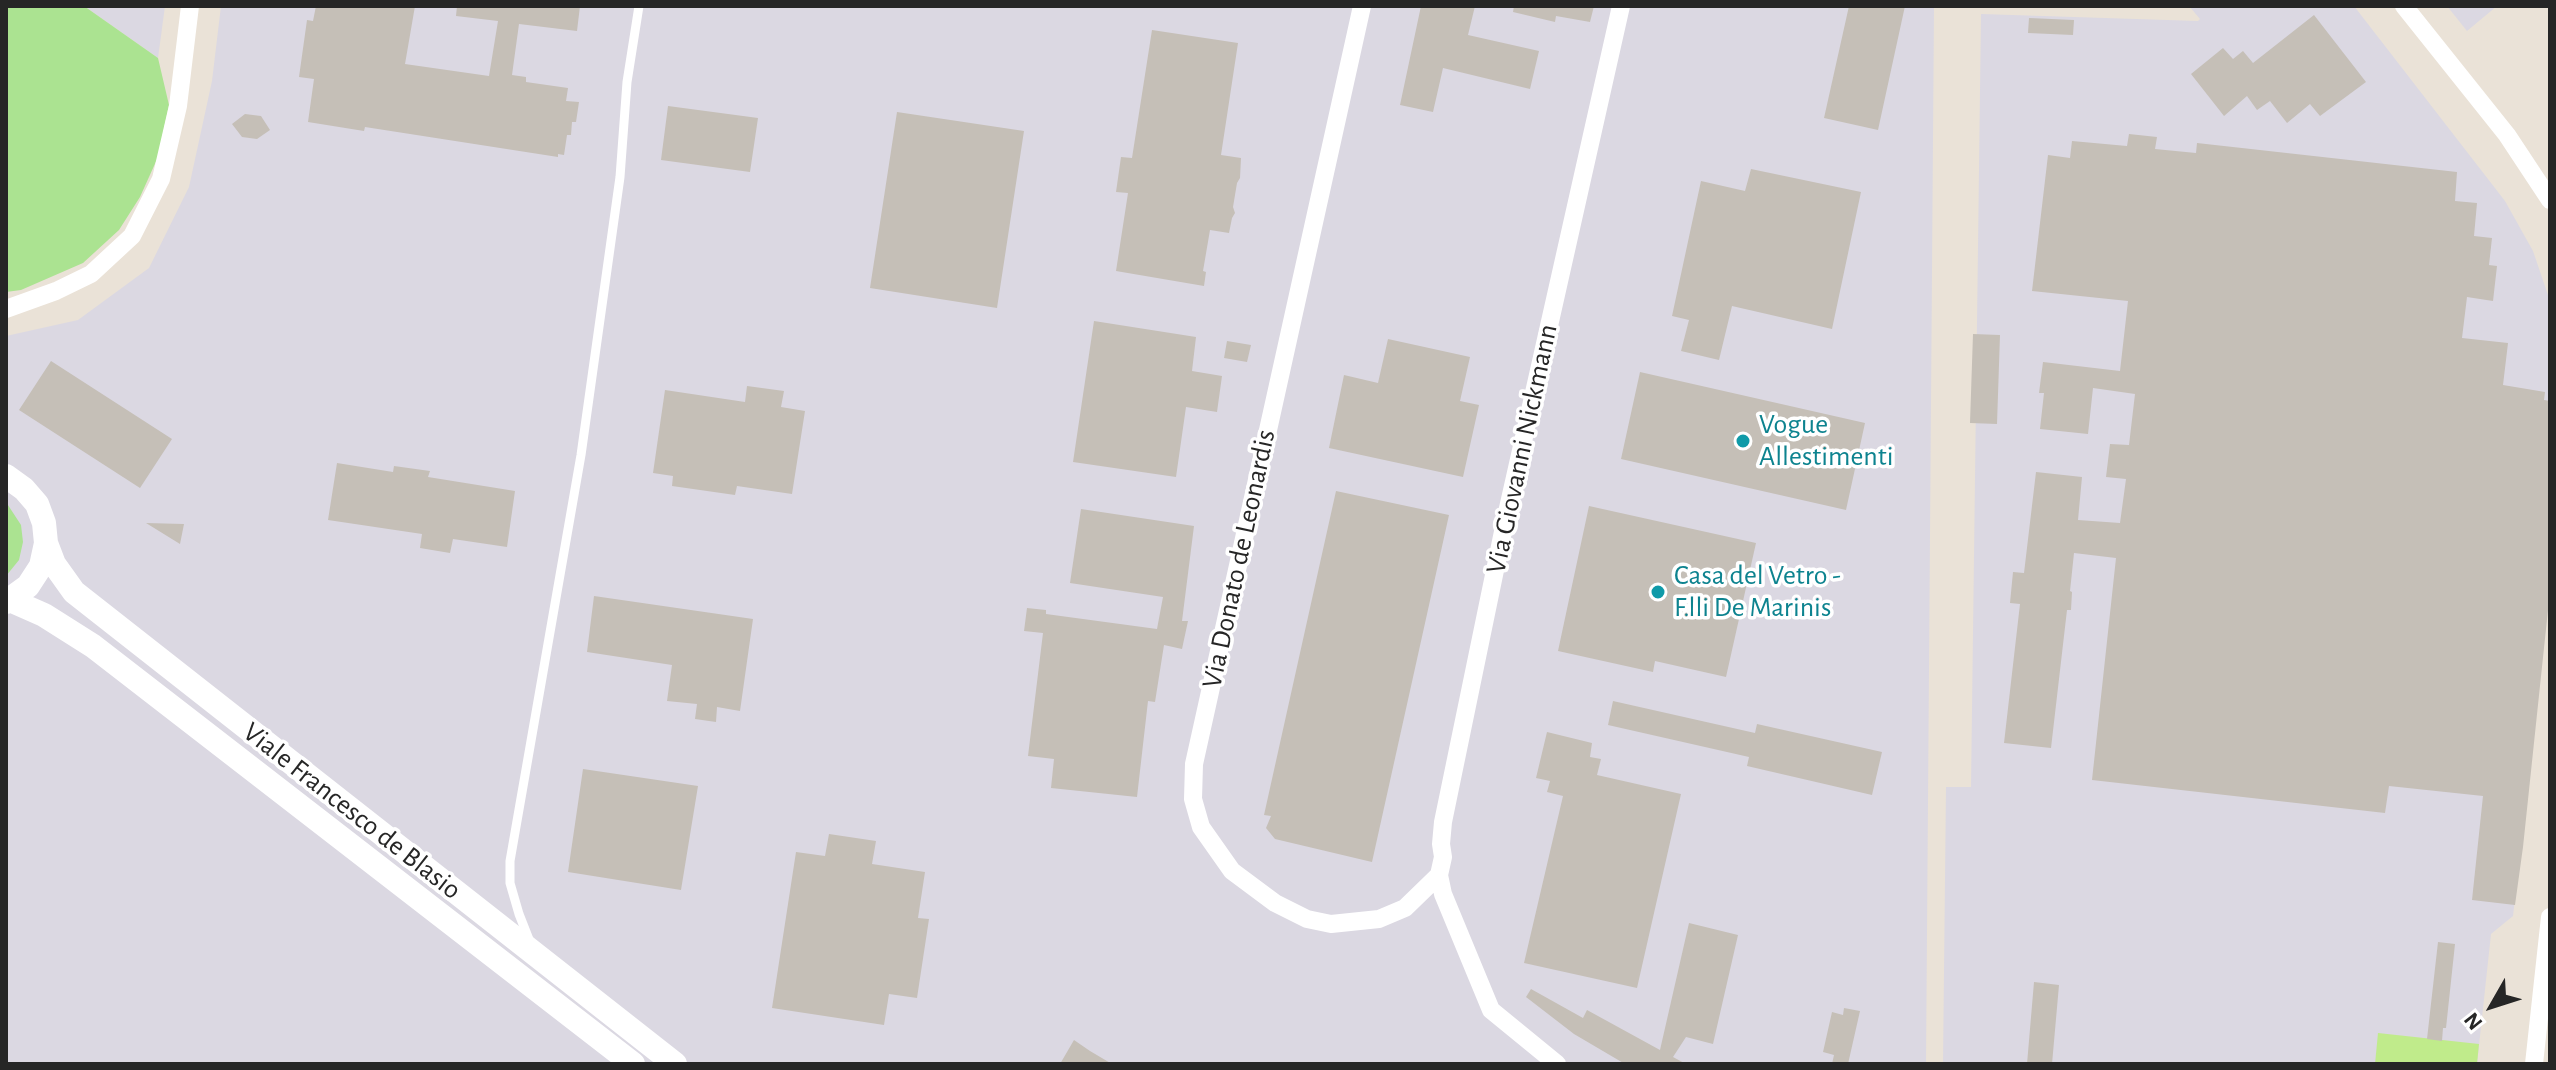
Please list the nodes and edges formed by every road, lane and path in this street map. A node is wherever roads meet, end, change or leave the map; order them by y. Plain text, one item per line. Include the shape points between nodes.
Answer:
1 (190, 6) edge
2 (639, 6) edge
3 (1362, 6) edge
4 (1621, 6) edge
5 (2404, 6) edge
6 (2550, 200) edge
7 (6, 309) edge
8 (6, 476) edge
9 (46, 543) junction
10 (8, 601) edge
11 (1441, 885) junction
12 (2550, 917) edge
13 (537, 956) junction
14 (633, 1064) edge
15 (675, 1064) edge
16 (1557, 1064) edge
17 (2534, 1064) edge

1 - 7 street via 178,106 161,179 132,236 91,274
2 - 13 lane via 581,455 510,861 510,883
3 - 11 street, Via Donato de Leonardis via 1194,764 1193,799 1201,827 1232,871 1307,919 1331,924 1379,919
4 - 11 street, Via Giovanni Nickmann via 1496,563 1443,822
5 - 6 street via 2507,135
8 - 9 street, Viale Francesco de Blasio via 37,504
9 - 10 street via 41,566 28,586
9 - 13 street, Viale Francesco de Blasio via 74,592
10 - 14 street, Viale Francesco de Blasio via 44,615 93,646
11 - 16 street via 1491,1010
12 - 17 street
13 - 15 street, Viale Francesco de Blasio

